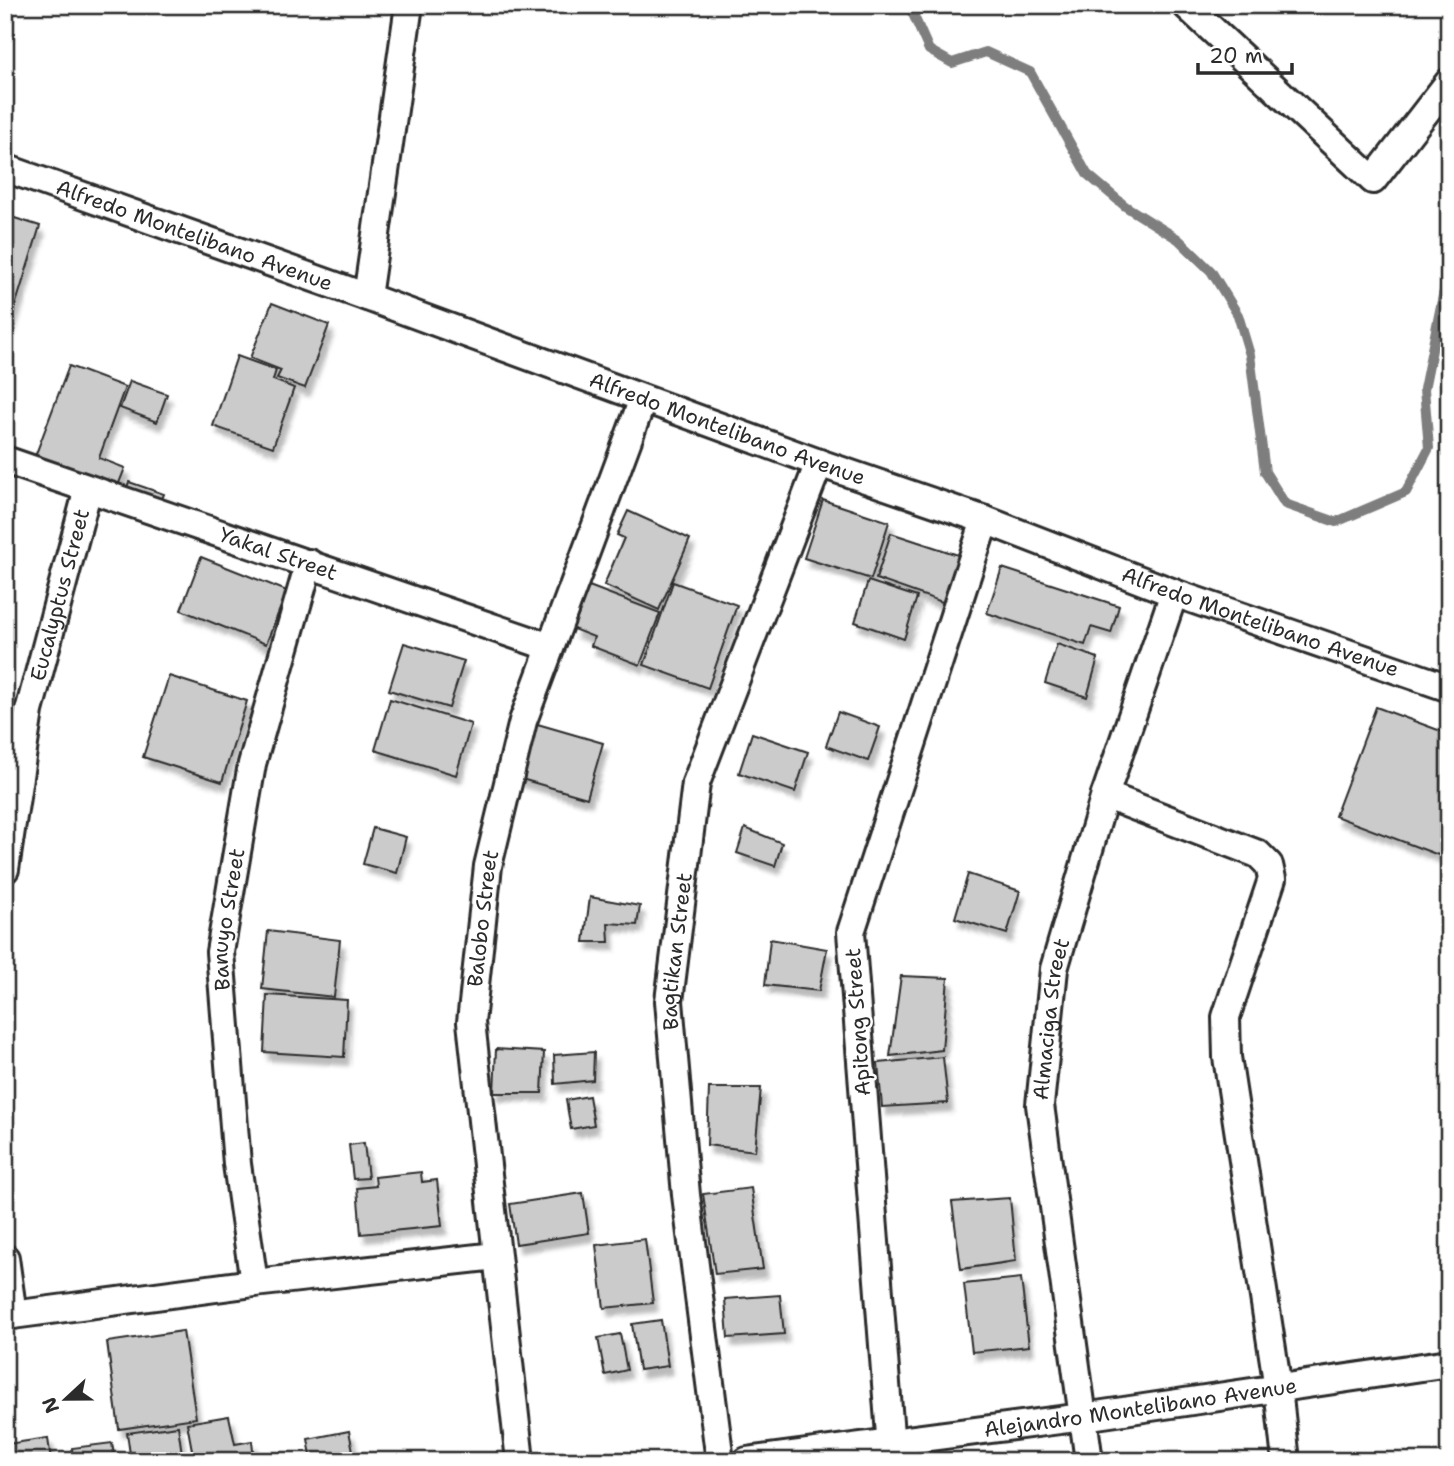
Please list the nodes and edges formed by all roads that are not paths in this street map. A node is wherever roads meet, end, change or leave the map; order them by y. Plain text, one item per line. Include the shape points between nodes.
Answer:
1 (410, 5) edge
2 (1186, 5) edge
3 (1449, 82) edge
4 (5, 168) edge
5 (368, 297) junction
6 (643, 399) junction
7 (5, 460) edge
8 (819, 463) junction
9 (88, 489) junction
10 (985, 520) junction
11 (309, 563) junction
12 (1174, 593) junction
13 (550, 647) junction
14 (1449, 688) edge
15 (1105, 795) junction
16 (5, 869) edge
17 (496, 1256) junction
18 (5, 1258) edge
19 (254, 1283) junction
20 (9, 1316) edge
21 (1449, 1363) edge
22 (1278, 1388) junction
23 (1083, 1418) junction
24 (891, 1452) edge
25 (520, 1461) edge
26 (720, 1461) edge
27 (747, 1461) edge
28 (1089, 1461) edge
29 (1286, 1461) edge

1 - 5 street
2 - 3 street via 1373,180
4 - 5 street, Alfredo Montelibano Avenue
5 - 6 street, Alfredo Montelibano Avenue
6 - 8 street, Alfredo Montelibano Avenue
6 - 13 street, Balobo Street
7 - 9 street, Yakal Street
8 - 10 street, Alfredo Montelibano Avenue
8 - 26 street, Bagtikan Street via 696,783 669,1001 686,1195
9 - 11 street, Yakal Street
9 - 16 street, Eucalyptus Street via 29,710
10 - 12 street, Alfredo Montelibano Avenue
10 - 24 street, Apitong Street via 851,932
11 - 13 street, Yakal Street
11 - 19 street, Banuyo Street via 252,764 220,952 237,1164
12 - 14 street, Alfredo Montelibano Avenue
12 - 15 street, Almaciga Street
13 - 17 street, Balobo Street via 523,721 488,866 471,1022
15 - 22 street via 1258,853 1269,865 1272,879 1226,1017 1227,1057
15 - 23 street, Almaciga Street via 1054,969 1040,1105
17 - 19 street
17 - 25 street, Balobo Street
18 - 20 street
19 - 20 street
21 - 22 street, Alejandro Montelibano Avenue
22 - 23 street, Alejandro Montelibano Avenue
22 - 29 street
23 - 24 street, Alejandro Montelibano Avenue
23 - 28 street, Almaciga Street
24 - 27 street, Alejandro Montelibano Avenue

